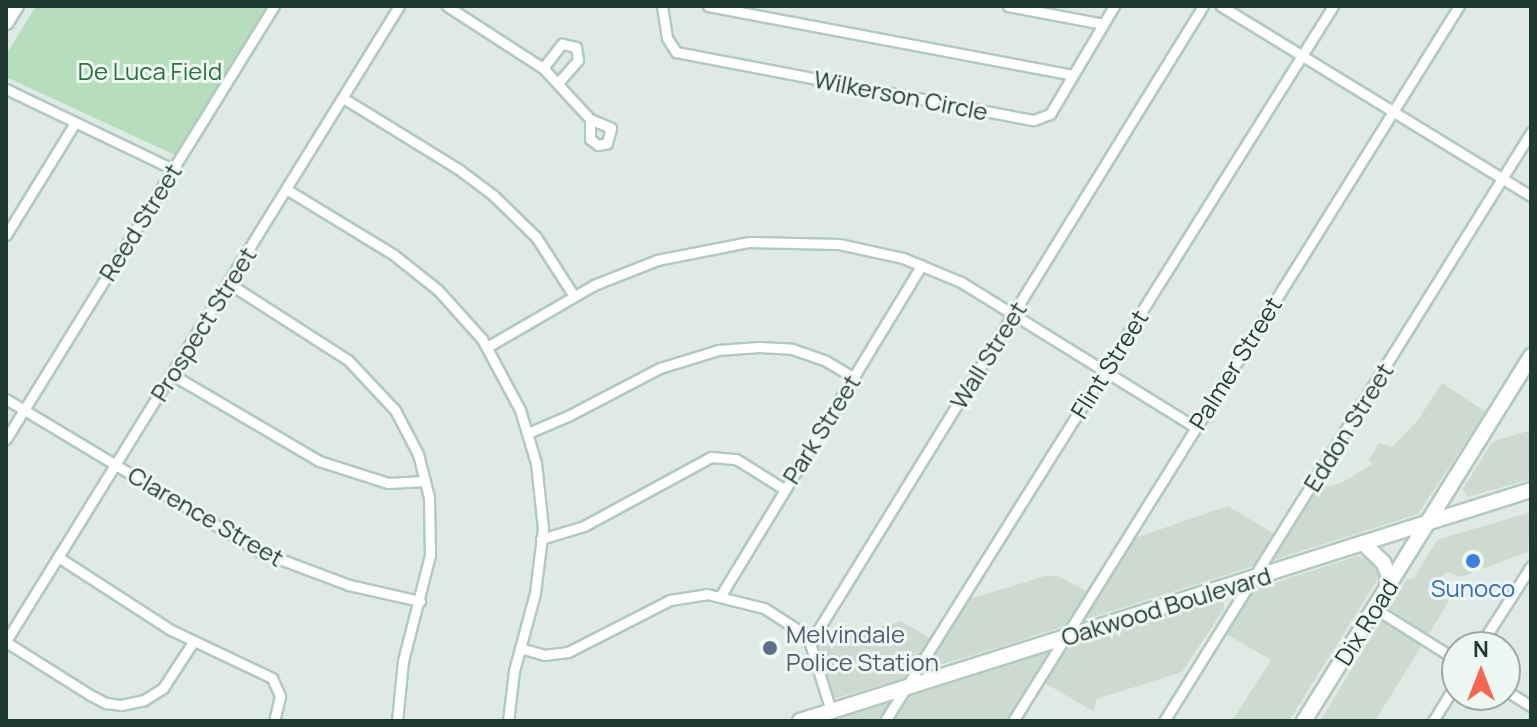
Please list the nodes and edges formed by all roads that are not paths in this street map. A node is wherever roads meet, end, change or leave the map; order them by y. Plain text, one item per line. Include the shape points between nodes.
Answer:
1 (16, 6) edge
2 (274, 6) edge
3 (399, 6) edge
4 (447, 6) edge
5 (662, 6) edge
6 (708, 6) edge
7 (1008, 6) edge
8 (1114, 6) edge
9 (1203, 6) edge
10 (1221, 6) edge
11 (1333, 6) edge
12 (1459, 6) edge
13 (6, 22) edge
14 (1103, 24) junction
15 (1302, 57) junction
16 (543, 68) junction
17 (1073, 75) junction
18 (558, 83) junction
19 (6, 89) edge
20 (343, 98) junction
21 (1392, 113) junction
22 (590, 119) dead end
23 (75, 123) junction
24 (1531, 132) edge
25 (173, 169) junction
26 (1502, 179) junction
27 (286, 189) junction
28 (1531, 196) edge
29 (6, 235) edge
30 (922, 265) junction
31 (228, 283) junction
32 (574, 296) junction
33 (1014, 313) junction
34 (487, 347) junction
35 (1531, 356) edge
36 (1105, 371) junction
37 (171, 374) junction
38 (853, 377) junction
39 (6, 399) edge
40 (24, 410) junction
41 (1195, 427) junction
42 (528, 433) junction
43 (6, 439) edge
44 (116, 464) junction
45 (425, 481) junction
46 (784, 489) junction
47 (1531, 490) edge
48 (1426, 523) junction
49 (541, 539) junction
50 (1363, 543) junction
51 (58, 557) junction
52 (1531, 566) edge
53 (1254, 578) junction
54 (1387, 589) junction
55 (721, 595) junction
56 (420, 601) junction
57 (1374, 608) junction
58 (1489, 631) edge
59 (1065, 637) junction
60 (6, 642) edge
61 (193, 642) junction
62 (810, 643) junction
63 (520, 648) junction
64 (1441, 650) edge
65 (906, 687) junction
66 (831, 711) junction
67 (274, 721) edge
68 (397, 721) edge
69 (508, 721) edge
70 (800, 721) edge
71 (885, 721) edge
72 (1013, 721) edge
73 (1164, 721) edge
74 (1304, 721) edge

1 - 13 main road
2 - 25 street, Reed Street
3 - 20 street, Prospect Street
4 - 16 street
5 - 17 street, Wilkerson Circle via 667,38 676,52 1034,120 1050,114
6 - 17 street
7 - 14 street
8 - 14 street, Wilkerson Circle
9 - 33 street, Wall Street
10 - 15 street
11 - 15 street, Flint Street
12 - 21 street, Palmer Street
14 - 17 street, Wilkerson Circle
15 - 21 street
15 - 36 street, Flint Street
16 - 18 street
16 - 18 street via 562,44 576,47 578,60
18 - 22 street
19 - 23 street
20 - 27 street, Prospect Street
20 - 32 street via 493,195 536,237
21 - 26 street
21 - 41 street, Palmer Street
23 - 25 street
23 - 29 street
24 - 26 street, Eddon Street
25 - 40 street, Reed Street
26 - 28 street
26 - 53 street, Eddon Street
27 - 31 street, Prospect Street
27 - 34 street via 416,272
30 - 32 street via 839,244 749,242 657,260
30 - 33 street
30 - 38 street, Park Street
31 - 37 street, Prospect Street
31 - 45 street via 328,345 365,376 405,427
32 - 34 street
33 - 36 street
33 - 62 street, Wall Street
34 - 42 street
35 - 48 main road, Dix Road
36 - 41 street
36 - 65 street, Flint Street
37 - 44 street, Prospect Street
37 - 45 street via 319,461 388,483
38 - 42 street via 792,349 718,350 660,368
38 - 46 street, Park Street
39 - 40 street, Clarence Street
40 - 43 street, Reed Street
40 - 44 street, Clarence Street
41 - 59 street, Palmer Street
42 - 49 street via 541,497
44 - 51 street, Prospect Street
44 - 56 street, Clarence Street via 280,561 349,585
45 - 56 street via 431,539
46 - 49 street via 736,459 711,457 584,526
46 - 55 street, Park Street
47 - 48 main road, Oakwood Boulevard
48 - 50 main road, Oakwood Boulevard
48 - 54 main road, Dix Road
49 - 63 street via 535,593
50 - 53 main road, Oakwood Boulevard
50 - 54 main road via 1383,562
51 - 60 street, Prospect Street
51 - 61 street
52 - 58 street
53 - 59 main road, Oakwood Boulevard
53 - 73 street, Eddon Street
54 - 57 main road, Dix Road
55 - 62 street via 764,608
55 - 63 street via 670,600 568,652 544,655
56 - 68 street via 403,661
57 - 64 street
57 - 74 main road, Dix Road
59 - 65 main road, Oakwood Boulevard
59 - 72 street, Palmer Street
60 - 61 street via 106,703 121,705 163,688
61 - 67 street via 272,678 280,696
62 - 66 street
63 - 69 street
65 - 66 main road, Oakwood Boulevard
65 - 71 street, Flint Street
66 - 70 main road, Oakwood Boulevard

